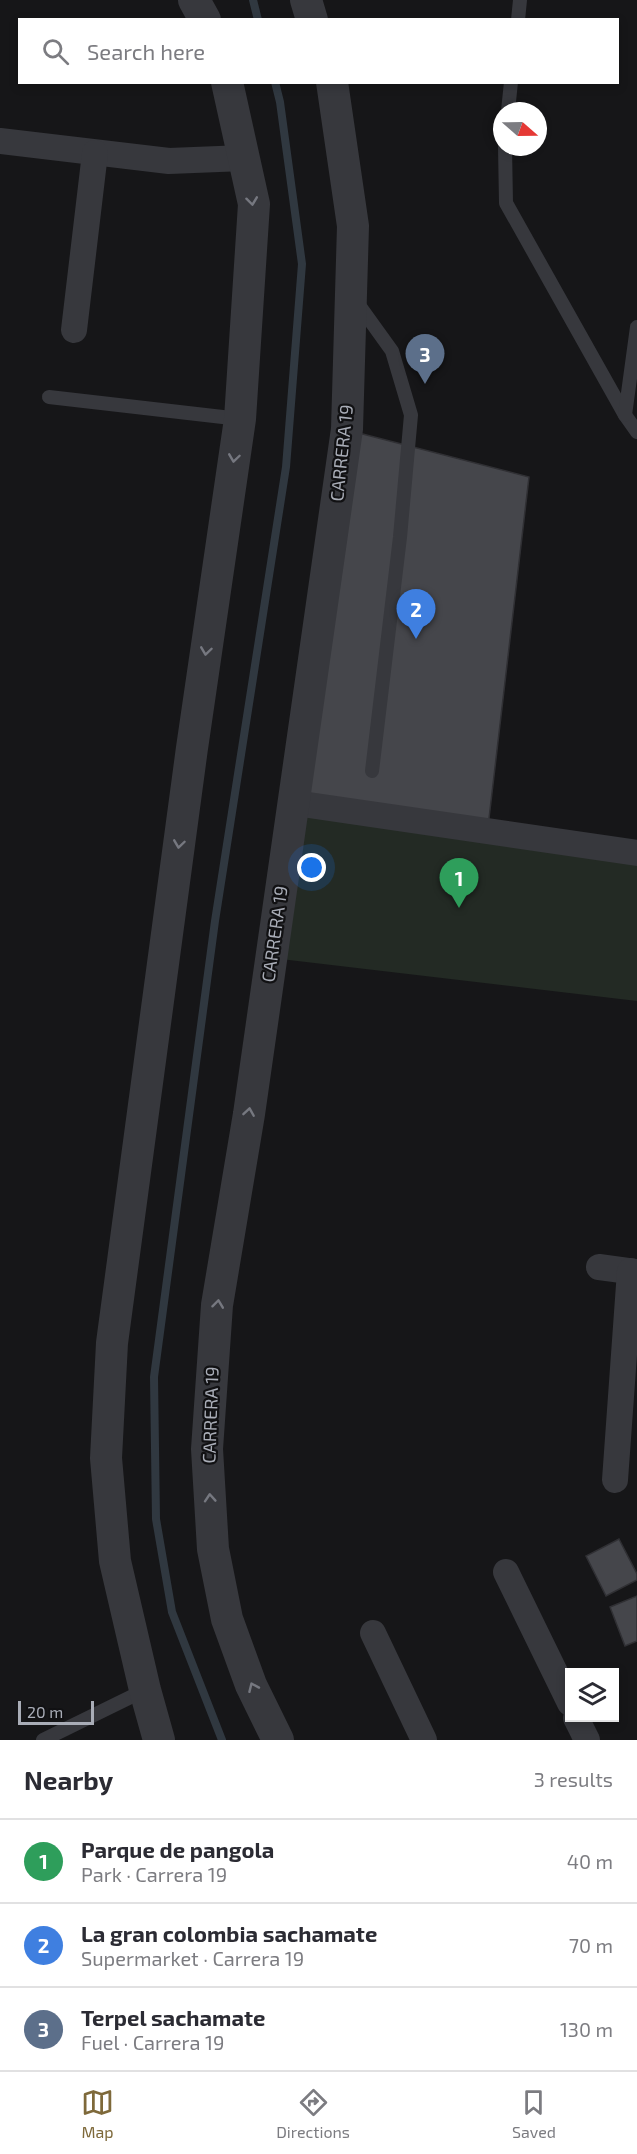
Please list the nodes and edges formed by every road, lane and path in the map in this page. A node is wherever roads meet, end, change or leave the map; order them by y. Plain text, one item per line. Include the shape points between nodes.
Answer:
1 (194, 0) edge
2 (306, 0) edge
3 (520, 0) edge
4 (204, 18) edge
5 (311, 18) edge
6 (518, 18) edge
7 (227, 84) edge
8 (332, 84) edge
9 (512, 84) edge
10 (509, 102) edge
11 (0, 141) edge
12 (95, 153) junction
13 (505, 156) edge
14 (244, 158) junction
15 (351, 294) junction
16 (637, 327) edge
17 (74, 330) dead end
18 (49, 397) dead end
19 (625, 415) junction
20 (240, 419) junction
21 (637, 432) edge
22 (372, 771) dead end
23 (295, 803) junction
24 (637, 853) edge
25 (599, 1267) dead end
26 (633, 1271) edge
27 (628, 1417) edge
28 (615, 1480) dead end
29 (506, 1572) dead end
30 (372, 1633) dead end
31 (145, 1690) junction
32 (565, 1693) edge
33 (578, 1722) edge
34 (43, 1740) edge
35 (159, 1740) edge
36 (278, 1740) edge
37 (424, 1740) edge
38 (587, 1740) edge

1 - 4 street
2 - 5 street
3 - 6 lane
7 - 14 street
8 - 15 street, CARRERA 19 via 353,226
9 - 10 lane
11 - 12 street
12 - 14 street via 169,161
12 - 17 street
13 - 19 lane via 506,203
14 -> 20 street via 254,204
15 - 22 lane via 392,351 411,415
15 - 23 street, CARRERA 19 via 347,429
16 - 19 lane
18 - 20 lane
19 - 21 lane
20 -> 31 street via 112,1343 106,1458 115,1561
23 - 24 street
36 -> 23 street, CARRERA 19 via 251,1685 227,1619 213,1549 207,1449 217,1305
25 - 26 street
26 - 27 street
27 - 28 street
29 - 32 street
30 - 37 street
31 - 34 lane
31 - 35 street
33 - 38 street

